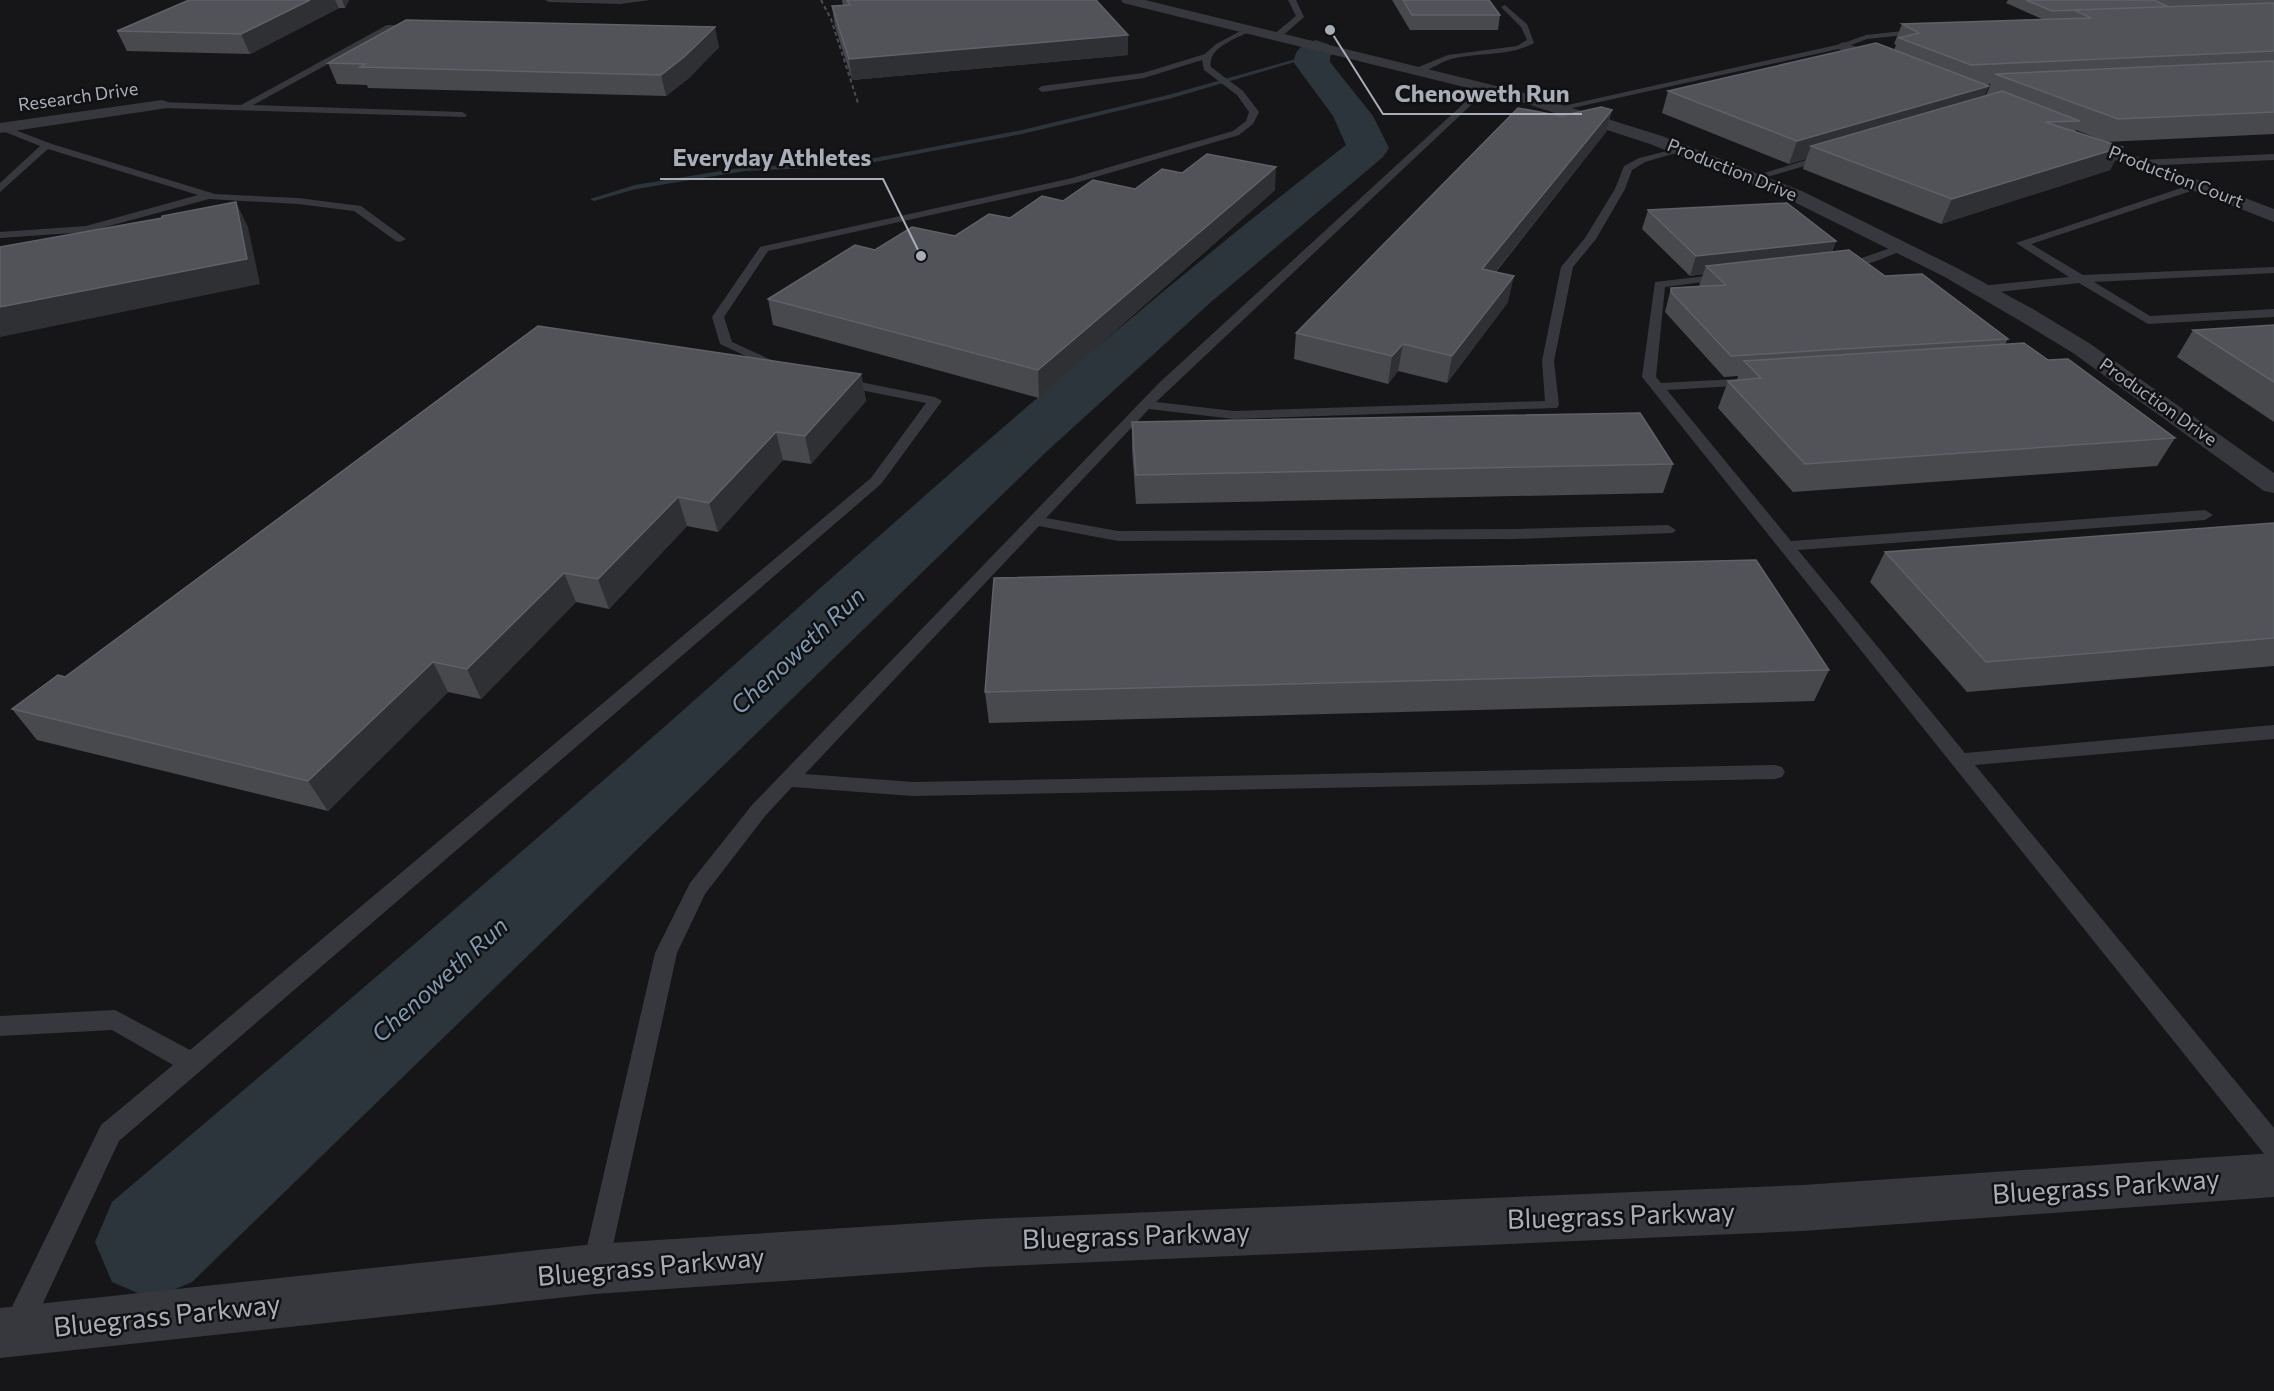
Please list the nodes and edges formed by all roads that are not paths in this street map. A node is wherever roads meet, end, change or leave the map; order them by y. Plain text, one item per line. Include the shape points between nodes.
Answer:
1 (549, 0) edge
2 (646, 0) edge
3 (1128, 0) edge
4 (1292, 0) edge
5 (588, 1) edge
6 (1505, 7) dead end
7 (425, 28) edge
8 (1246, 30) junction
9 (1931, 31) edge
10 (1276, 37) junction
11 (1843, 46) junction
12 (1206, 56) junction
13 (1905, 69) edge
14 (1419, 70) junction
15 (1485, 87) junction
16 (1042, 89) dead end
17 (162, 105) joint
18 (242, 108) junction
19 (1559, 108) junction
20 (462, 115) dead end
21 (1, 128) edge
22 (2064, 134) edge
23 (46, 146) junction
24 (1680, 149) junction
25 (1842, 152) edge
26 (2274, 157) edge
27 (2140, 163) junction
28 (1753, 178) junction
29 (2199, 185) junction
30 (0, 189) edge
31 (211, 195) junction
32 (2274, 216) edge
33 (0, 235) edge
34 (400, 239) dead end
35 (1902, 247) junction
36 (1823, 267) edge
37 (2274, 270) edge
38 (1741, 275) edge
39 (2081, 279) junction
40 (1981, 290) junction
41 (2274, 313) edge
42 (794, 370) edge
43 (828, 379) edge
44 (1762, 380) edge
45 (1657, 387) junction
46 (1146, 405) junction
47 (2274, 484) edge
48 (2205, 515) dead end
49 (1035, 521) junction
50 (1668, 530) dead end
51 (1785, 546) junction
52 (2274, 732) edge
53 (1958, 760) junction
54 (1775, 772) dead end
55 (788, 780) junction
56 (0, 1026) edge
57 (191, 1063) junction
58 (2274, 1147) edge
59 (2274, 1175) edge
60 (595, 1269) junction
61 (8, 1333) edge

1 - 5 lane
2 - 5 lane
3 - 8 street, Production Drive
4 - 10 lane via 1300,17
6 - 14 lane via 1524,26 1531,40 1519,48 1448,57
7 - 18 lane via 390,27
8 - 10 street, Production Drive
8 - 12 lane
9 - 11 lane via 1866,37
10 - 14 street, Production Drive
11 - 13 street
11 - 19 lane
12 - 16 lane via 1144,75
12 - 42 lane via 1207,68 1252,104 1250,122 1236,133 1075,180 764,249 718,317 726,344
14 - 15 street, Production Drive
15 - 19 street, Production Drive
15 - 46 lane
17 - 18 lane
17 - 21 street, Research Drive
18 - 20 lane
19 - 24 street, Production Drive
21 - 23 lane
22 - 27 street, Production Court
23 - 30 lane
23 - 31 lane
24 - 28 street, Production Drive
24 - 46 lane via 1628,168 1590,239 1567,267 1548,361 1552,405 1234,415
25 - 28 lane
26 - 27 lane
27 - 29 street, Production Court
28 - 35 street, Production Drive
29 - 32 street, Production Court
29 - 39 lane via 2022,243
31 - 33 lane via 87,229
31 - 34 lane via 357,208
35 - 36 lane via 1858,263
35 - 40 street, Production Drive
37 - 39 lane
38 - 45 lane via 1659,284 1649,377
39 - 40 lane
39 - 41 lane via 2148,320
40 - 47 street, Production Drive via 2081,348
43 - 57 lane via 935,401 876,481
44 - 45 lane
45 - 51 lane
46 - 49 lane
48 - 51 lane
49 - 50 lane via 1118,536
49 - 55 lane
51 - 53 lane
52 - 53 lane
53 - 58 lane
54 - 55 lane via 913,789
55 - 60 lane via 759,810 697,889 666,953
56 - 57 lane via 115,1020
57 - 61 lane via 110,1133
59 - 60 street, Bluegrass Parkway via 1803,1208 984,1243
60 - 61 street, Bluegrass Parkway

